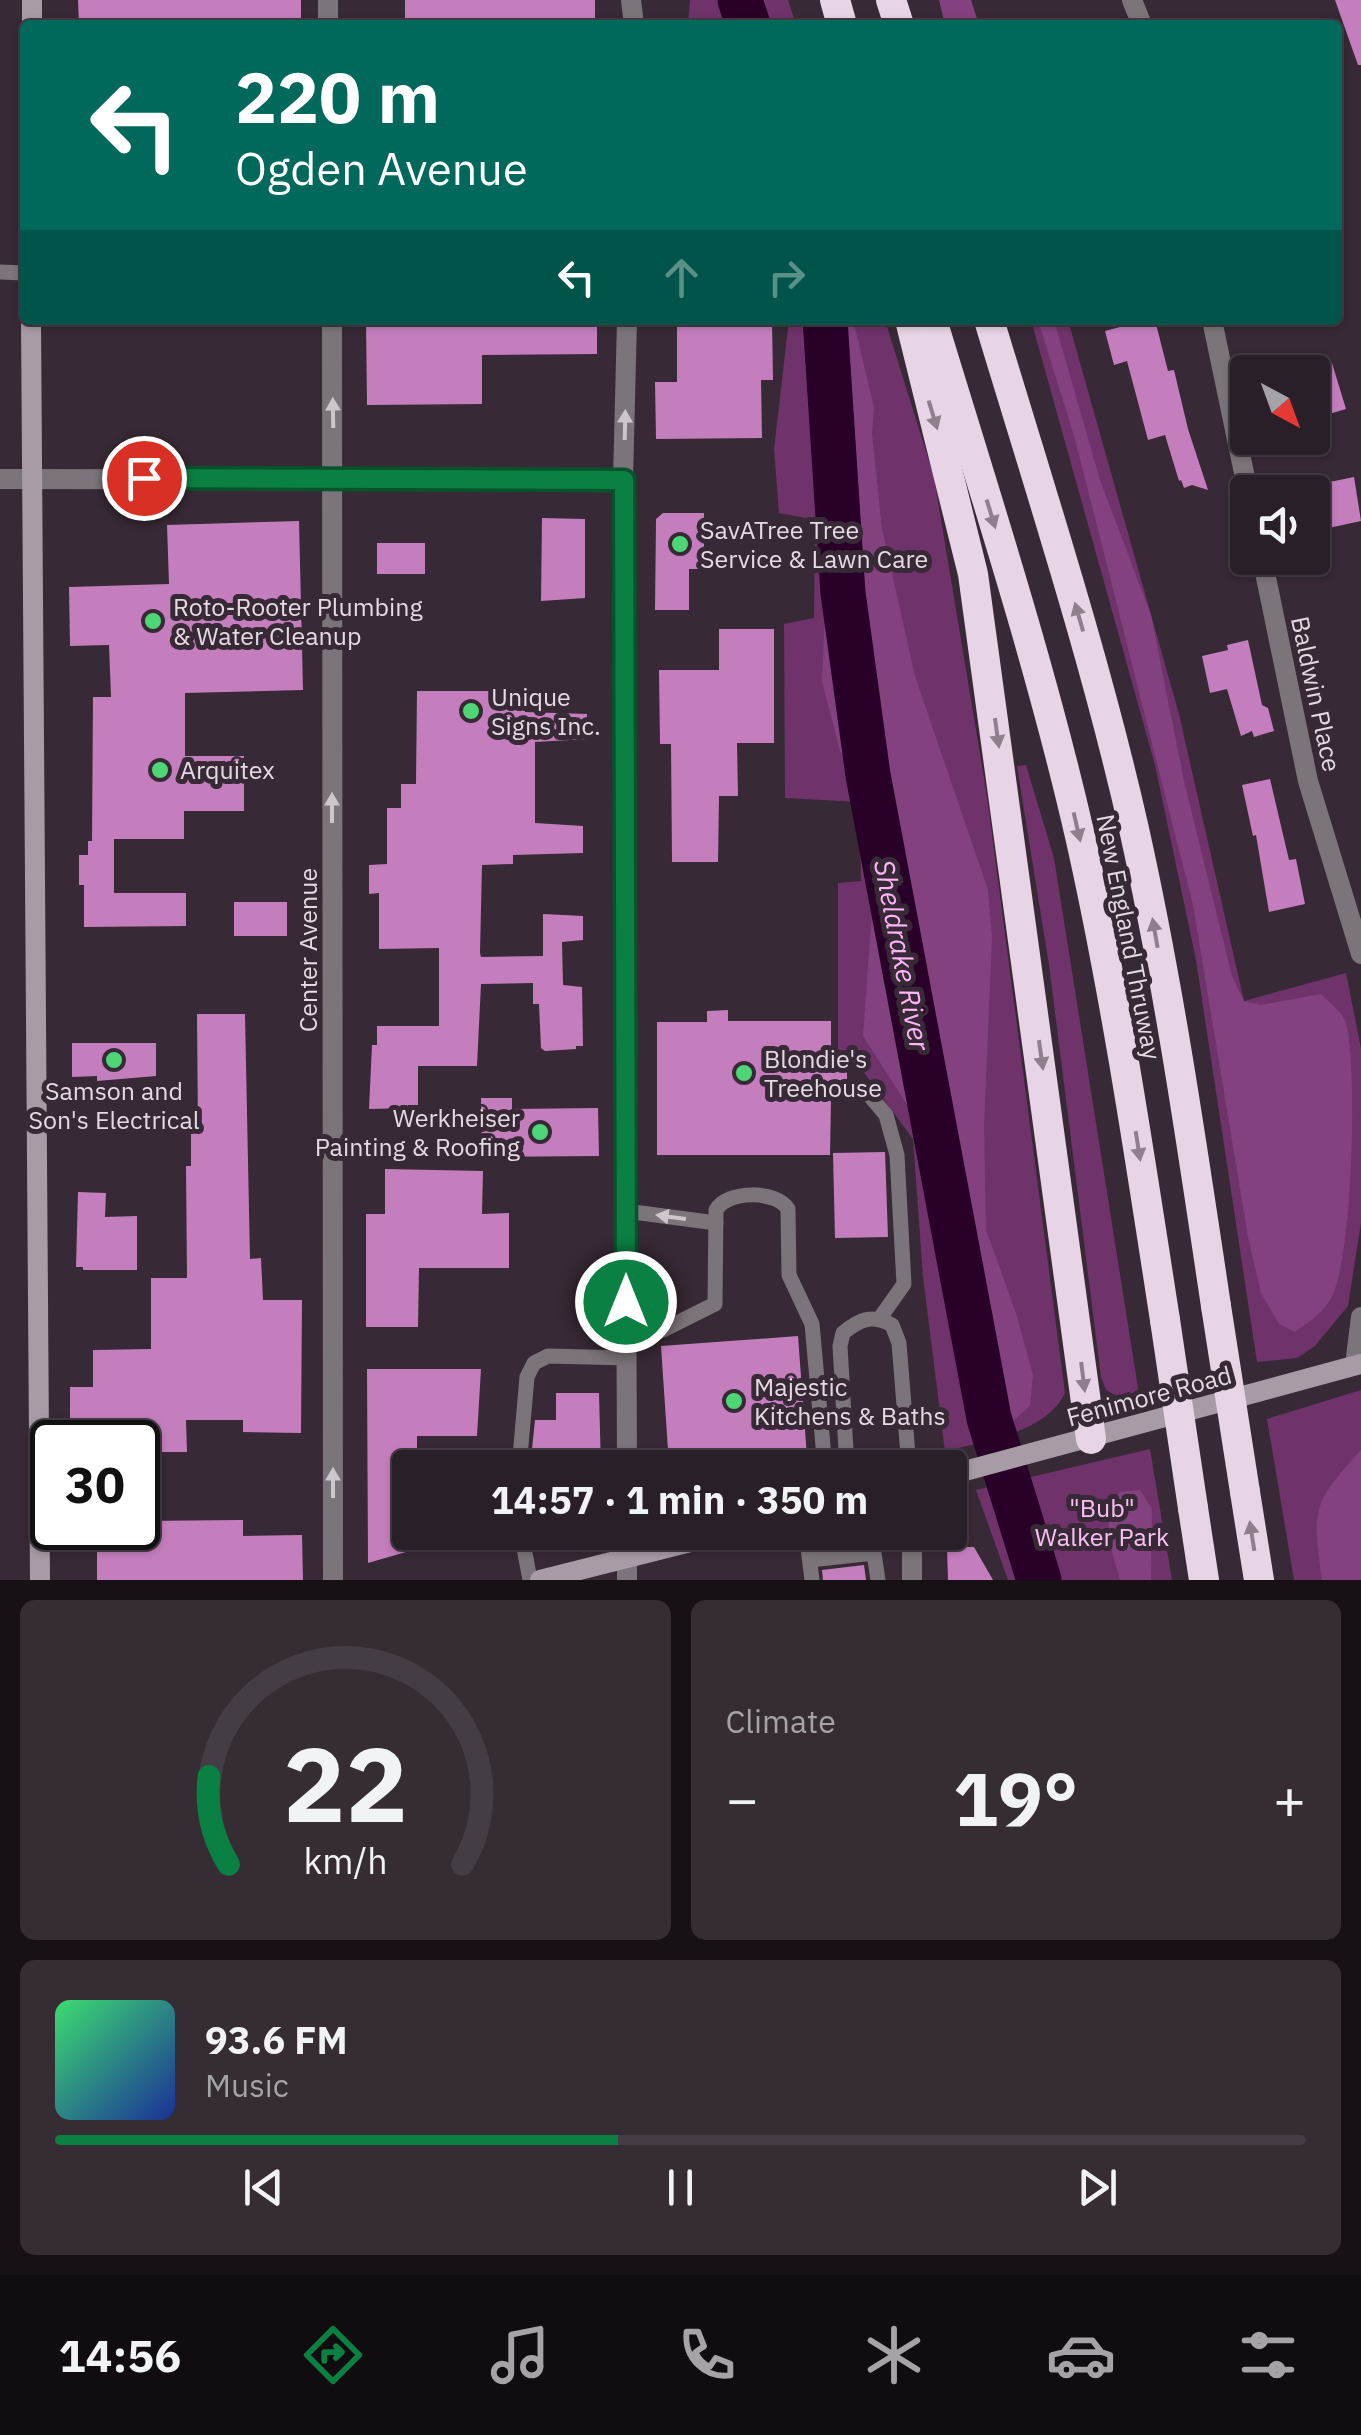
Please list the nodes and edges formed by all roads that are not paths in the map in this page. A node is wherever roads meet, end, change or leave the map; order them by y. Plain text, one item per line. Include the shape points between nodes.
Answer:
1 (31, 325) edge
2 (332, 325) edge
3 (627, 325) edge
4 (911, 325) edge
5 (934, 325) edge
6 (991, 325) edge
7 (1213, 325) edge
8 (1244, 475) edge
9 (31, 478) junction
10 (0, 479) edge
11 (334, 480) junction
12 (624, 480) junction
13 (1266, 575) edge
14 (1361, 954) edge
15 (864, 1089) dead end
16 (626, 1211) junction
17 (716, 1223) junction
18 (1361, 1317) edge
19 (880, 1318) junction
20 (626, 1332) junction
21 (626, 1358) junction
22 (1358, 1364) edge
23 (1091, 1439) junction
24 (521, 1450) edge
25 (627, 1450) edge
26 (823, 1450) edge
27 (846, 1450) edge
28 (907, 1450) edge
29 (967, 1470) edge
30 (524, 1550) edge
31 (680, 1550) edge
32 (809, 1550) edge
33 (911, 1550) edge
34 (810, 1560) junction
35 (627, 1569) edge
36 (40, 1580) edge
37 (333, 1580) edge
38 (530, 1580) edge
39 (540, 1580) edge
40 (812, 1580) edge
41 (878, 1580) edge
42 (910, 1580) edge
43 (1204, 1580) edge
44 (1258, 1580) edge

1 - 9 street
11 -> 2 street, Center Avenue
12 -> 3 street
4 -> 23 highway via 974,574
5 -> 43 highway, New England Thruway, bridge via 1037,667 1080,836 1117,1019
44 -> 6 highway, New England Thruway, bridge via 1169,1009 1129,809
7 - 8 street
9 - 10 street
9 - 11 street
9 - 36 street
11 - 12 street
37 -> 11 street, Center Avenue
12 - 16 street
13 - 14 street, Baldwin Place via 1308,781
15 - 19 lane via 886,1115 897,1155 904,1284
17 -> 16 lane
16 - 20 street
17 - 20 lane via 715,1304 663,1330
17 - 26 lane via 720,1203 729,1197 774,1196 788,1209 789,1275 812,1324
18 - 22 street
19 - 27 lane via 860,1319 843,1332
19 - 28 lane via 892,1324 898,1343
20 - 21 street
21 - 24 lane via 548,1356 534,1362
21 - 25 street
22 - 23 street, Fenimore Road
23 - 29 street, Fenimore Road
30 - 38 lane
31 - 35 street
32 - 34 lane
33 - 42 street
34 - 40 lane
34 - 41 lane via 874,1552
35 - 39 street

